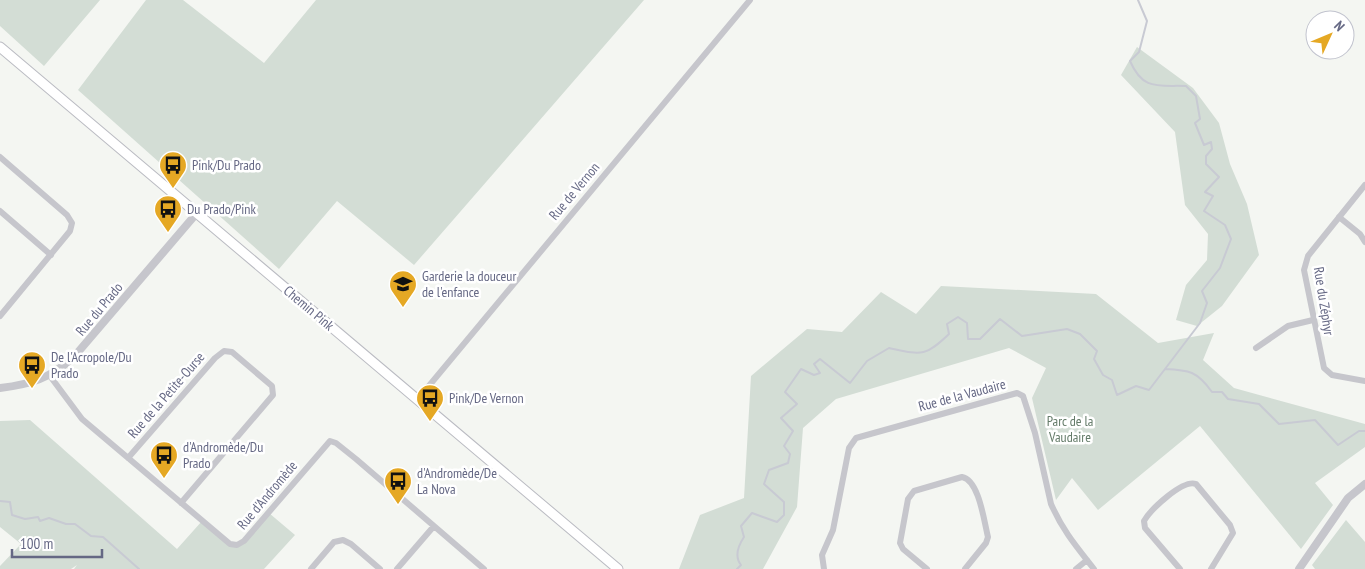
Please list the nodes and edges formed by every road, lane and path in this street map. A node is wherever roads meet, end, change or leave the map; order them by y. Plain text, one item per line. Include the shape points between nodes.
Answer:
1 (750, 0) edge
2 (0, 47) edge
3 (0, 156) edge
4 (1365, 184) edge
5 (0, 211) edge
6 (196, 214) junction
7 (1339, 217) junction
8 (1365, 242) edge
9 (51, 255) junction
10 (0, 316) edge
11 (1313, 320) junction
12 (1256, 348) dead end
13 (50, 376) junction
14 (1365, 381) edge
15 (0, 388) edge
16 (418, 399) junction
17 (128, 458) junction
18 (1364, 487) edge
19 (181, 503) junction
20 (434, 526) junction
21 (1087, 560) junction
22 (311, 569) edge
23 (380, 569) edge
24 (397, 569) edge
25 (484, 569) edge
26 (618, 569) edge
27 (824, 569) edge
28 (927, 569) edge
29 (965, 569) edge
30 (1076, 569) edge
31 (1094, 569) edge
32 (1180, 569) edge
33 (1211, 569) edge
34 (1299, 569) edge

1 - 16 street, Rue de Vernon
2 - 6 main road, Chemin Pink
3 - 9 street via 71,219 70,231
4 - 7 street, Rue du Zéphyr
5 - 9 street
6 - 13 street, Rue du Prado via 81,349
6 - 16 main road, Chemin Pink
7 - 8 street
7 - 11 street, Rue du Zéphyr via 1306,260 1304,270
9 - 10 street
11 - 12 street via 1288,326
11 - 14 street, Rue du Zéphyr via 1326,371
13 - 15 street, Rue du Prado
13 - 17 street, Rue d'Andromède via 79,416
16 - 26 main road, Chemin Pink
17 - 19 street, Rue d'Andromède
17 - 19 street, Rue de la Petite-Ourse via 215,358 224,352 232,352 272,386 273,395
18 - 34 street via 1348,498
19 - 20 street, Rue d'Andromède via 226,541 241,544 330,441
20 - 24 street
20 - 25 street, Rue d'Andromède
21 - 27 street, Rue de la Vaudaire via 1066,535 1051,504 1030,416 1023,396 1016,393 856,438 849,448 833,530 822,555
21 - 30 street
21 - 31 street, Rue de la Vaudaire
22 - 23 street via 334,542 344,540
28 - 29 street via 900,543 908,499 914,490 962,477 974,485 988,537
32 - 33 street via 1145,528 1144,521 1160,503 1192,482 1230,525 1233,533

